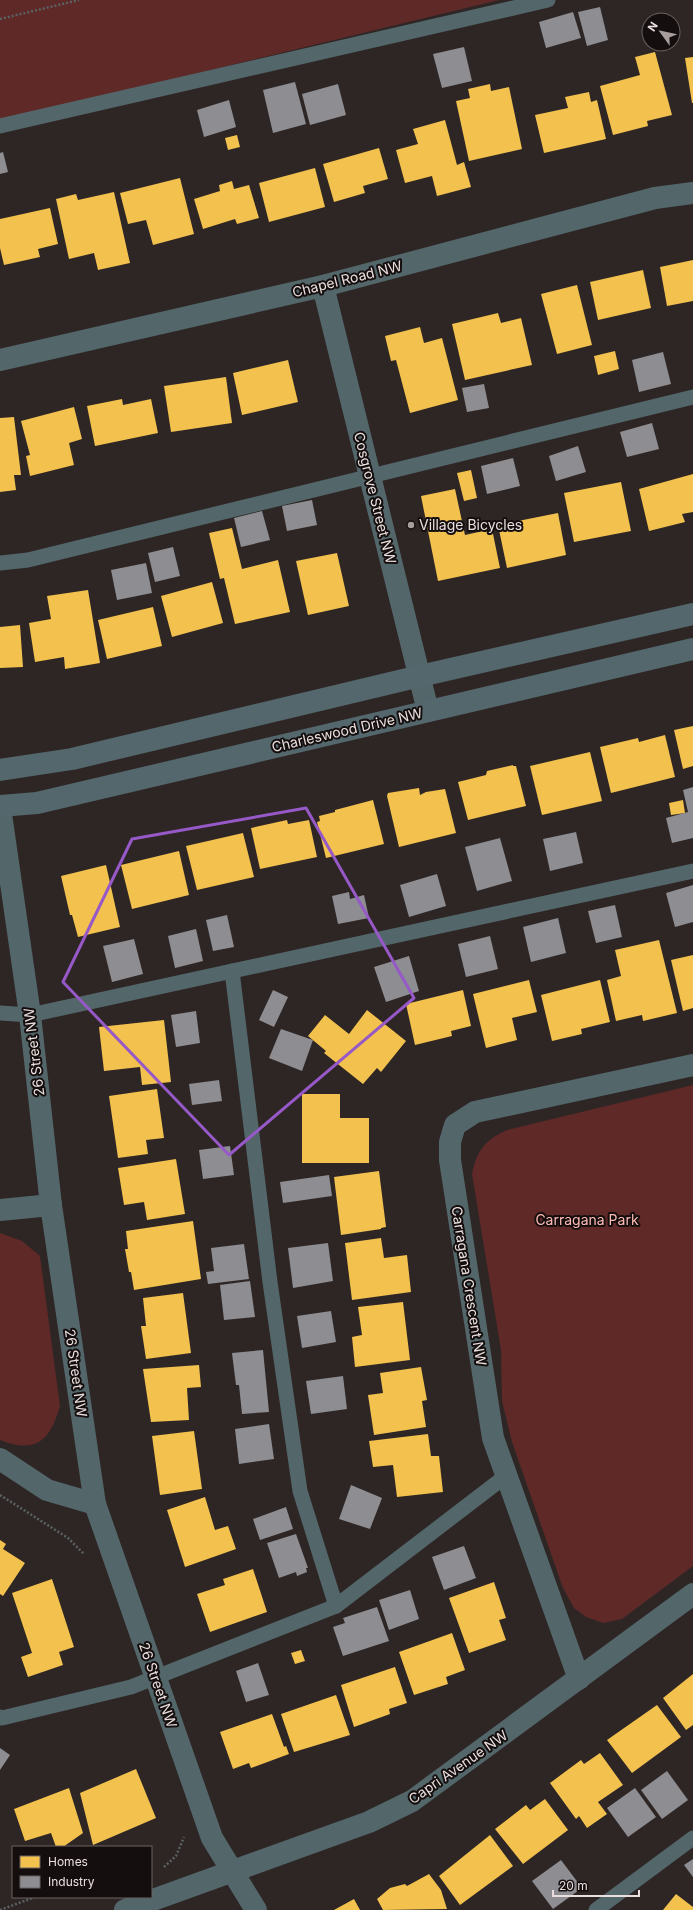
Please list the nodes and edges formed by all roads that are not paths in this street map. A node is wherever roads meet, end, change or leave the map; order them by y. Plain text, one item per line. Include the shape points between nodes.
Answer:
1 (548, 0) edge
2 (0, 126) edge
3 (693, 193) edge
4 (323, 286) junction
5 (0, 360) edge
6 (693, 397) edge
7 (370, 476) junction
8 (0, 563) edge
9 (693, 614) edge
10 (693, 649) edge
11 (420, 676) junction
12 (428, 711) junction
13 (0, 770) edge
14 (0, 806) edge
15 (693, 871) edge
16 (232, 971) junction
17 (0, 1013) edge
18 (30, 1015) junction
19 (693, 1065) edge
20 (51, 1205) junction
21 (0, 1210) edge
22 (0, 1459) edge
23 (507, 1475) junction
24 (96, 1504) junction
25 (693, 1594) edge
26 (336, 1606) junction
27 (155, 1676) junction
28 (579, 1679) junction
29 (0, 1717) edge
30 (693, 1838) edge
31 (232, 1871) junction
32 (125, 1910) edge
33 (256, 1910) edge
34 (596, 1910) edge

1 - 2 lane
3 - 4 street, Chapel Road NW via 656,198
4 - 5 street, Chapel Road NW
4 - 7 street, Cosgrove Street NW
6 - 7 lane
7 - 8 lane via 28,560
7 - 11 street, Cosgrove Street NW
9 - 11 street
10 - 12 street, Charleswood Drive NW
11 - 12 street, Cosgrove Street NW
11 - 13 street via 72,759
12 - 14 street, Charleswood Drive NW via 37,803
14 - 18 street, 26 Street NW
15 - 16 lane
16 - 18 lane
16 - 26 lane via 270,1282 300,1491
17 - 18 lane
18 - 20 street, 26 Street NW
19 - 23 street, Carragana Crescent NW via 474,1112 455,1125 450,1142 450,1160 486,1401 493,1438
20 - 21 street
20 - 24 street, 26 Street NW
22 - 24 street via 47,1490
23 - 26 lane
23 - 28 street, Carragana Crescent NW
24 - 27 street, 26 Street NW
25 - 28 street, Capri Avenue NW
26 - 27 lane
27 - 29 lane via 131,1687
27 - 31 street, 26 Street NW via 212,1838
28 - 31 street, Capri Avenue NW via 412,1801 370,1822
30 - 34 lane
31 - 32 street, Capri Avenue NW
31 - 33 street, 26 Street NW

